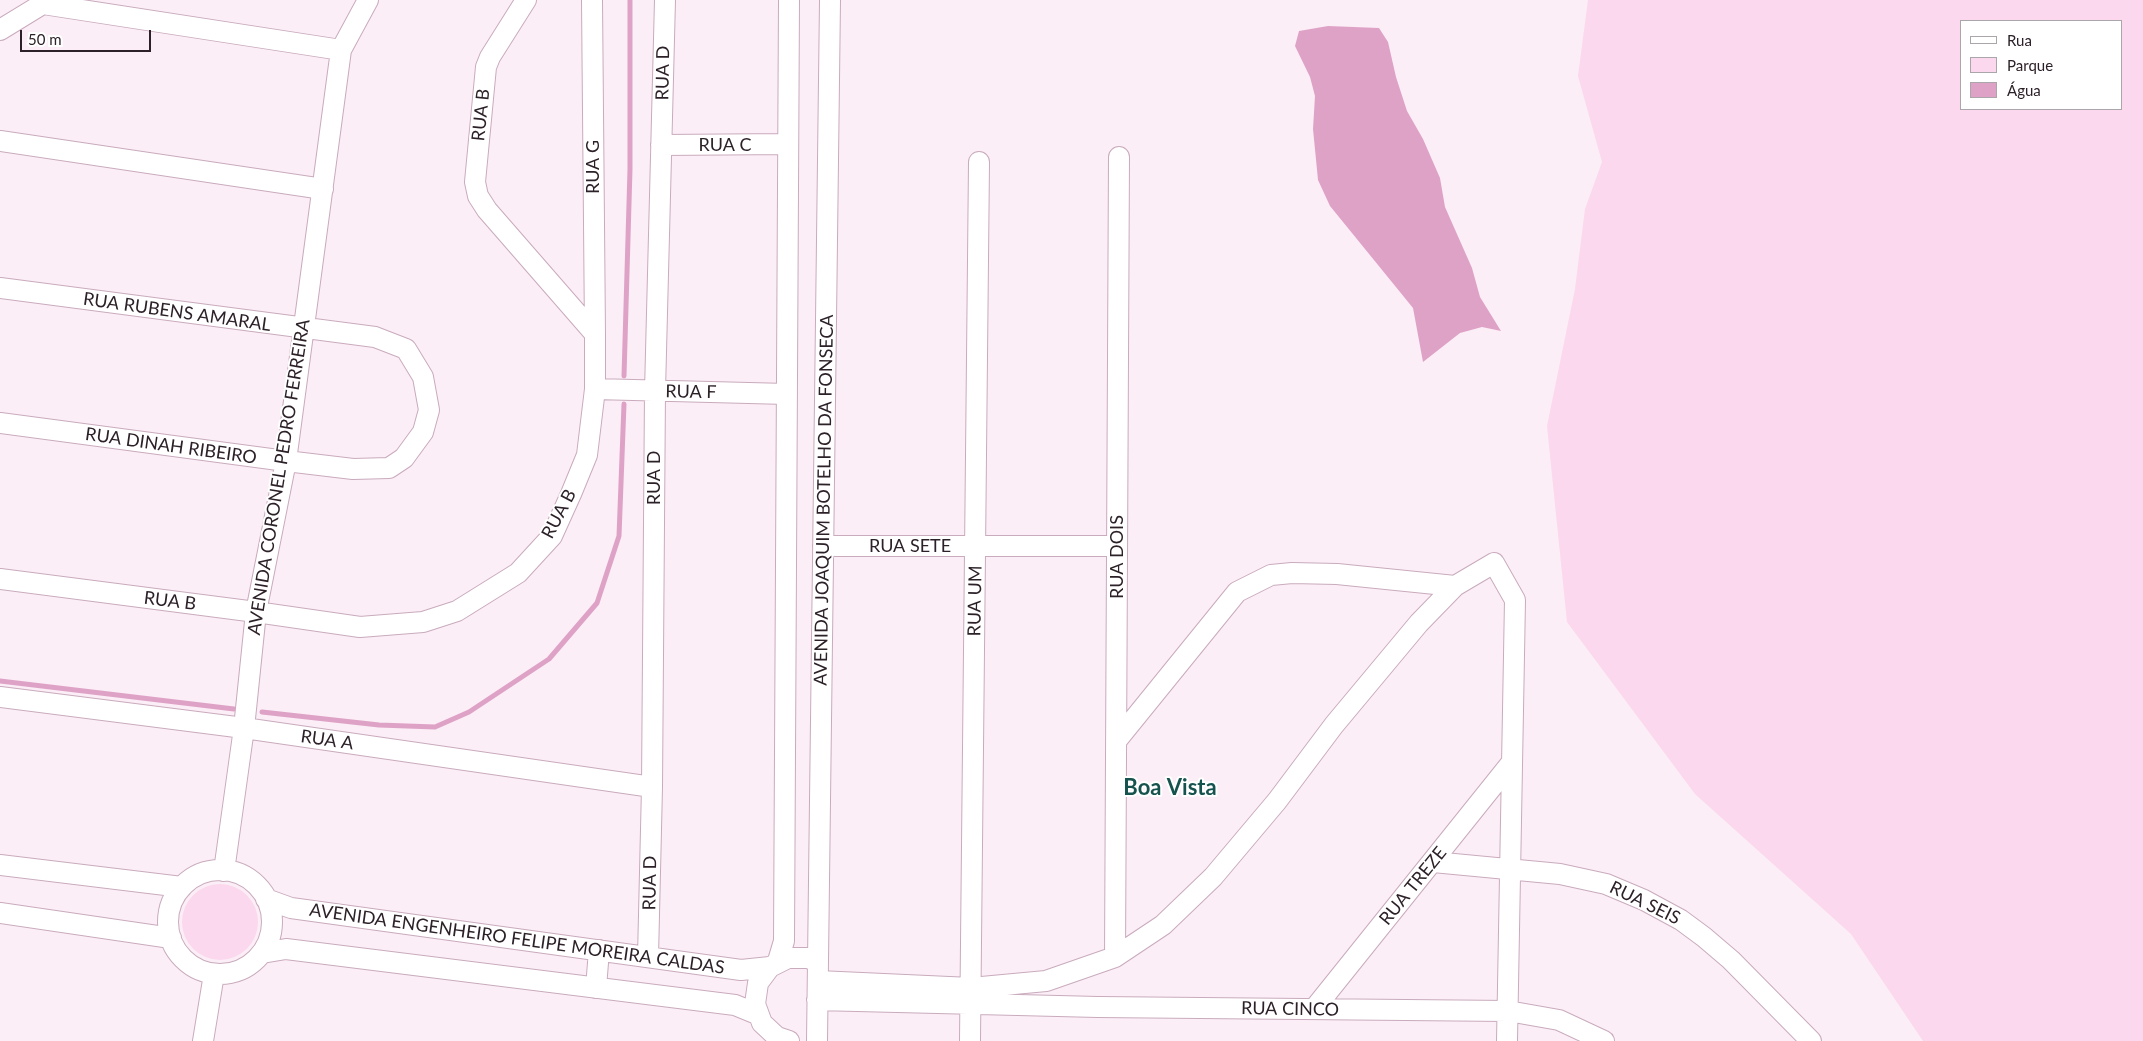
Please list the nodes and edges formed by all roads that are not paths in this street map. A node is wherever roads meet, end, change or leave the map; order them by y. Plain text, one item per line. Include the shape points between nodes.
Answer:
1 (368, 0) edge
2 (526, 0) edge
3 (592, 0) edge
4 (665, 0) edge
5 (789, 0) edge
6 (830, 0) edge
7 (46, 2) edge
8 (0, 30) edge
9 (341, 50) junction
10 (0, 141) edge
11 (788, 144) junction
12 (661, 145) junction
13 (1119, 157) dead end
14 (979, 162) dead end
15 (323, 189) junction
16 (0, 288) edge
17 (303, 329) junction
18 (595, 334) junction
19 (595, 389) junction
20 (655, 391) junction
21 (787, 394) junction
22 (429, 410) joint
23 (0, 423) edge
24 (286, 461) junction
25 (823, 546) junction
26 (975, 546) junction
27 (1117, 546) junction
28 (0, 580) edge
29 (1455, 586) junction
30 (256, 612) junction
31 (0, 697) edge
32 (244, 728) junction
33 (1116, 740) junction
34 (1512, 762) junction
35 (652, 787) junction
36 (1433, 862) junction
37 (0, 865) edge
38 (1511, 868) junction
39 (224, 871) junction
40 (182, 887) junction
41 (266, 899) junction
42 (0, 913) edge
43 (171, 938) junction
44 (599, 950) junction
45 (262, 953) junction
46 (1115, 956) junction
47 (648, 957) junction
48 (774, 964) junction
49 (214, 974) junction
50 (818, 981) junction
51 (596, 988) junction
52 (971, 996) junction
53 (1314, 1009) junction
54 (1508, 1011) junction
55 (757, 1014) junction
56 (813, 1040) edge
57 (203, 1041) edge
58 (789, 1041) edge
59 (970, 1041) edge
60 (1507, 1041) edge
61 (1604, 1041) edge
62 (1811, 1041) edge

1 - 9 street, AVENIDA CORONEL PEDRO FERREIRA
2 - 18 street, RUA B via 486,67 475,182 478,196 487,210
3 - 18 street, RUA G
4 - 12 street, RUA D
5 - 11 street
6 - 25 street, AVENIDA JOAQUIM BOTELHO DA FONSECA
7 - 8 street
7 - 9 street
9 - 15 street, AVENIDA CORONEL PEDRO FERREIRA
10 - 15 street
11 - 12 street, RUA C
11 - 21 street
12 - 20 street, RUA D
13 - 27 street, RUA DOIS
14 - 26 street, RUA UM
15 - 17 street, AVENIDA CORONEL PEDRO FERREIRA
16 - 17 street, RUA RUBENS AMARAL
17 - 22 street, RUA RUBENS AMARAL via 375,337 406,350 423,378
17 - 24 street, AVENIDA CORONEL PEDRO FERREIRA
18 - 19 street, RUA B
19 - 20 street, RUA F
19 - 30 street, RUA B via 587,455 571,494 552,536 518,573 457,611 423,622 360,627
20 - 21 street, RUA F
20 - 35 street, RUA D
21 - 48 street via 784,942
22 - 24 street, RUA DINAH RIBEIRO via 423,432 404,458 390,468 353,469
23 - 24 street, RUA DINAH RIBEIRO
24 - 30 street, AVENIDA CORONEL PEDRO FERREIRA
25 - 26 street, RUA SETE
25 - 50 street, AVENIDA JOAQUIM BOTELHO DA FONSECA
26 - 27 street, RUA SETE
26 - 52 street, RUA UM
27 - 33 street, RUA DOIS
28 - 30 street, RUA B
29 - 33 street via 1337,574 1292,573 1271,575 1250,584 1237,592
29 - 34 street via 1494,563 1515,600
29 - 46 street via 1412,630 1212,877 1163,925
30 - 32 street, AVENIDA CORONEL PEDRO FERREIRA
31 - 32 street, RUA A
32 - 35 street, RUA A
32 - 39 street, AVENIDA CORONEL PEDRO FERREIRA
33 - 46 street, RUA DOIS
34 - 36 street, RUA TREZE
34 - 38 street
35 - 47 street, RUA D
36 - 38 street, RUA SEIS
36 - 53 street, RUA TREZE
37 - 40 street
38 - 54 street
38 - 62 street, RUA SEIS via 1606,884 1681,920 1732,960
39 - 40 street, AVENIDA ENGENHEIRO FELIPE MOREIRA CALDAS via 194,877
39 - 41 street, AVENIDA ENGENHEIRO FELIPE MOREIRA CALDAS via 241,875 256,885
40 - 43 street, AVENIDA ENGENHEIRO FELIPE MOREIRA CALDAS via 170,911 168,925
41 - 44 street, AVENIDA ENGENHEIRO FELIPE MOREIRA CALDAS via 292,908
41 - 45 street, AVENIDA ENGENHEIRO FELIPE MOREIRA CALDAS via 272,926
42 - 43 street
43 - 49 street, AVENIDA ENGENHEIRO FELIPE MOREIRA CALDAS via 187,962
44 - 47 street, AVENIDA ENGENHEIRO FELIPE MOREIRA CALDAS
44 - 51 street
45 - 49 street, AVENIDA ENGENHEIRO FELIPE MOREIRA CALDAS via 241,970
45 - 51 street, AVENIDA ENGENHEIRO FELIPE MOREIRA CALDAS via 286,950
46 - 52 street via 1046,981
47 - 48 street, AVENIDA ENGENHEIRO FELIPE MOREIRA CALDAS via 741,970
48 - 50 street, AVENIDA ENGENHEIRO FELIPE MOREIRA CALDAS via 798,957
48 - 55 street via 762,974 755,993
49 - 57 street
50 - 52 street, AVENIDA ENGENHEIRO FELIPE MOREIRA CALDAS
50 - 56 street, AVENIDA JOAQUIM BOTELHO DA FONSECA
51 - 55 street, AVENIDA ENGENHEIRO FELIPE MOREIRA CALDAS via 735,1005
52 - 53 street, RUA CINCO
52 - 59 street, RUA UM
53 - 54 street, RUA CINCO
54 - 60 street
54 - 61 street, RUA CINCO via 1559,1020
55 - 58 street, AVENIDA ENGENHEIRO FELIPE MOREIRA CALDAS via 768,1031

